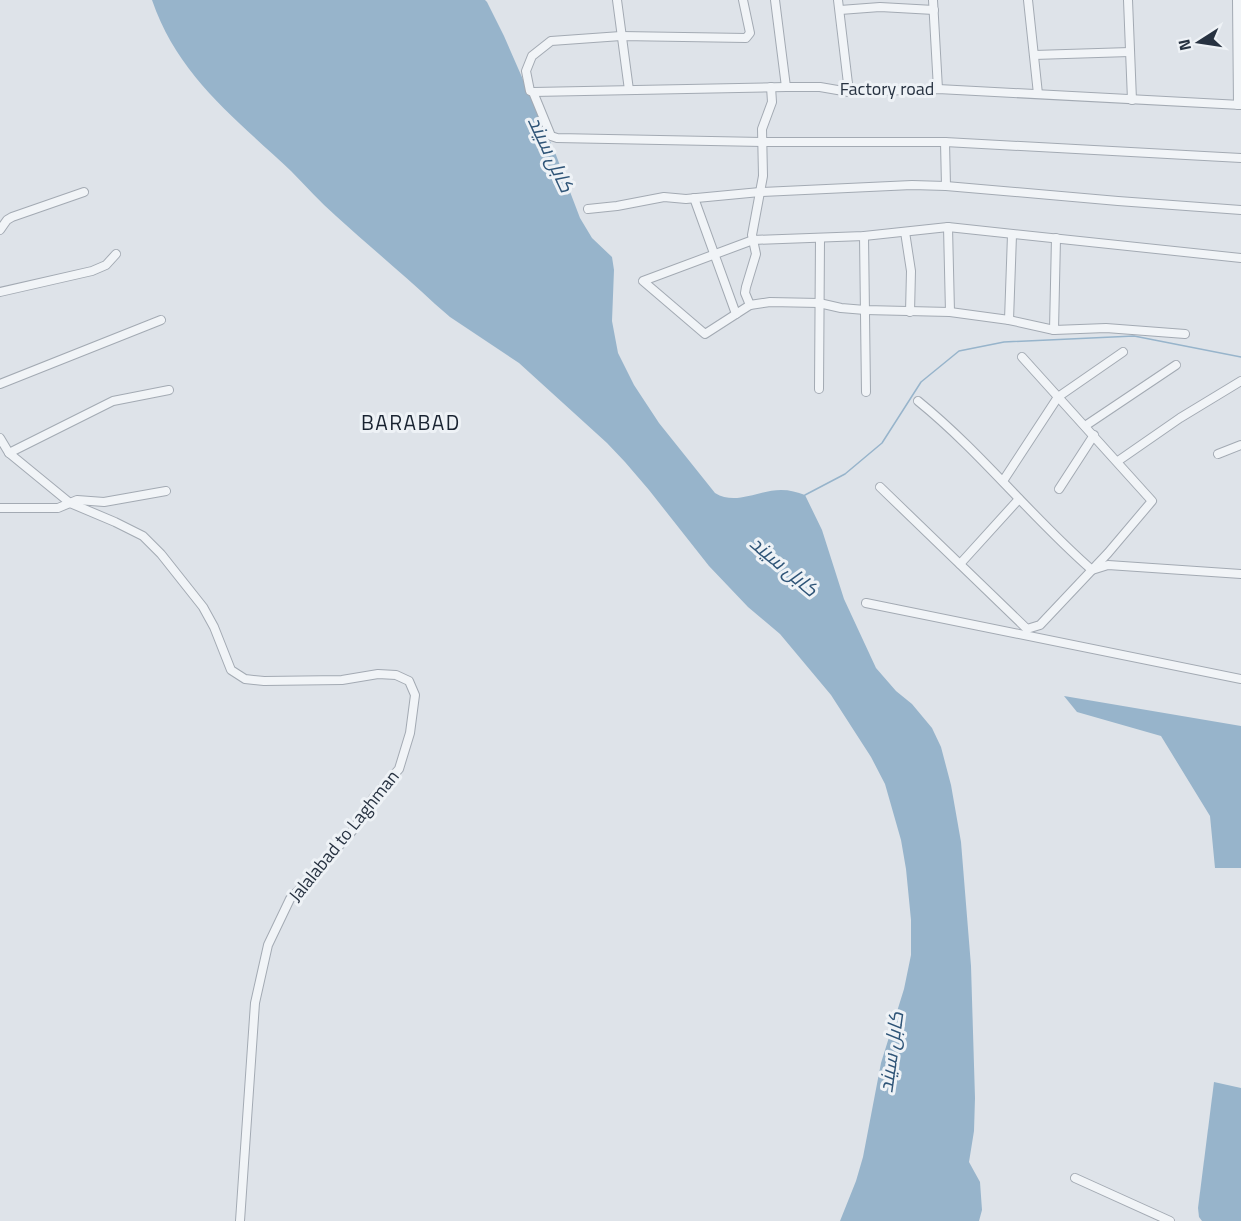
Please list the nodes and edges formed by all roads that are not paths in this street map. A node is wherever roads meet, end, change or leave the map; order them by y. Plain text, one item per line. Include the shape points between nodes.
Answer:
1 (617, 0) edge
2 (743, 0) edge
3 (775, 0) edge
4 (838, 0) edge
5 (933, 0) edge
6 (1028, 0) edge
7 (1128, 0) edge
8 (1237, 0) edge
9 (840, 10) junction
10 (934, 10) junction
11 (1239, 23) edge
12 (621, 36) junction
13 (1130, 52) junction
14 (1034, 54) junction
15 (771, 87) junction
16 (786, 87) junction
17 (938, 89) junction
18 (629, 90) junction
19 (533, 92) junction
20 (849, 92) junction
21 (1038, 94) junction
22 (1132, 99) junction
23 (1240, 105) edge
24 (762, 142) junction
25 (945, 142) junction
26 (1241, 158) edge
27 (946, 186) junction
28 (84, 192) dead end
29 (760, 192) junction
30 (694, 198) junction
31 (588, 208) dead end
32 (1241, 210) edge
33 (948, 227) junction
34 (0, 230) edge
35 (905, 232) junction
36 (1012, 235) junction
37 (864, 236) junction
38 (1056, 238) junction
39 (820, 239) junction
40 (753, 240) junction
41 (116, 254) dead end
42 (715, 256) junction
43 (1241, 258) edge
44 (0, 292) edge
45 (819, 303) junction
46 (750, 305) junction
47 (865, 310) junction
48 (910, 312) junction
49 (950, 312) junction
50 (736, 314) junction
51 (161, 320) dead end
52 (1009, 320) junction
53 (1054, 330) junction
54 (1185, 334) dead end
55 (1123, 352) dead end
56 (1022, 357) dead end
57 (1176, 365) dead end
58 (1241, 381) edge
59 (0, 384) edge
60 (819, 389) dead end
61 (169, 390) dead end
62 (866, 392) dead end
63 (1058, 397) junction
64 (918, 401) dead end
65 (1085, 426) junction
66 (1094, 435) junction
67 (0, 438) edge
68 (1241, 445) edge
69 (9, 453) junction
70 (1218, 454) dead end
71 (1118, 461) junction
72 (1003, 481) junction
73 (880, 487) dead end
74 (1059, 489) dead end
75 (166, 491) dead end
76 (1019, 499) junction
77 (70, 503) junction
78 (0, 508) edge
79 (960, 564) junction
80 (1092, 570) junction
81 (1241, 574) edge
82 (866, 603) dead end
83 (1241, 679) edge
84 (1075, 1178) dead end
85 (240, 1221) edge
86 (1170, 1221) edge

1 - 12 street
2 - 12 street via 750,33 746,38
3 - 16 street
4 - 9 street
5 - 10 street
6 - 14 street
7 - 13 street
8 - 11 street
9 - 10 street
9 - 20 street
10 - 17 street
11 - 23 street
12 - 18 street
12 - 19 street via 546,43 532,56 526,71 527,84
13 - 14 street
13 - 22 street
14 - 21 street
15 - 16 street, Factory road
15 - 18 street, Factory road
15 - 24 street via 772,102 762,129
16 - 20 street, Factory road
17 - 20 street, Factory road
17 - 21 street, Factory road
18 - 19 street, Factory road
19 - 24 street via 551,136 557,138
21 - 22 street, Factory road
22 - 23 street, Factory road
24 - 25 street
24 - 29 street
25 - 26 street
25 - 27 street
27 - 29 street
27 - 32 street
28 - 34 street via 12,217
29 - 30 street
29 - 40 street
30 - 31 street via 664,197
30 - 42 street
33 - 35 street
33 - 36 street
33 - 49 street
35 - 37 street
35 - 48 street
36 - 38 street
36 - 52 street
37 - 39 street
37 - 47 street
38 - 43 street
38 - 53 street
39 - 40 street
39 - 45 street
40 - 42 street
40 - 46 street via 756,254 745,293
41 - 44 street via 106,265 92,271
42 - 50 street
42 - 50 street via 643,281 705,334
45 - 46 street
45 - 47 street
45 - 60 street
46 - 50 street
47 - 48 street
47 - 62 street
48 - 49 street
49 - 52 street
51 - 59 street
52 - 53 street
53 - 54 street via 1106,328
55 - 63 street
56 - 63 street
57 - 65 street
58 - 71 street
61 - 69 street via 113,401
63 - 65 street
63 - 72 street
64 - 72 street
65 - 66 street
66 - 71 street
66 - 74 street
67 - 69 street, Jalalabad to Laghman
68 - 70 street
69 - 77 street, Jalalabad to Laghman
71 - 80 street via 1152,501
72 - 76 street
73 - 79 street
75 - 77 street via 104,502
76 - 79 street
76 - 80 street
77 - 78 street via 58,508
77 - 85 street, Jalalabad to Laghman via 143,536 161,554 203,607 231,670 245,679 342,680 396,675 409,681 415,695 410,733 399,769 374,797 353,830 290,899 268,945 255,1004
79 - 80 street via 1027,630 1040,625
80 - 81 street via 1108,566
82 - 83 street
84 - 86 street

